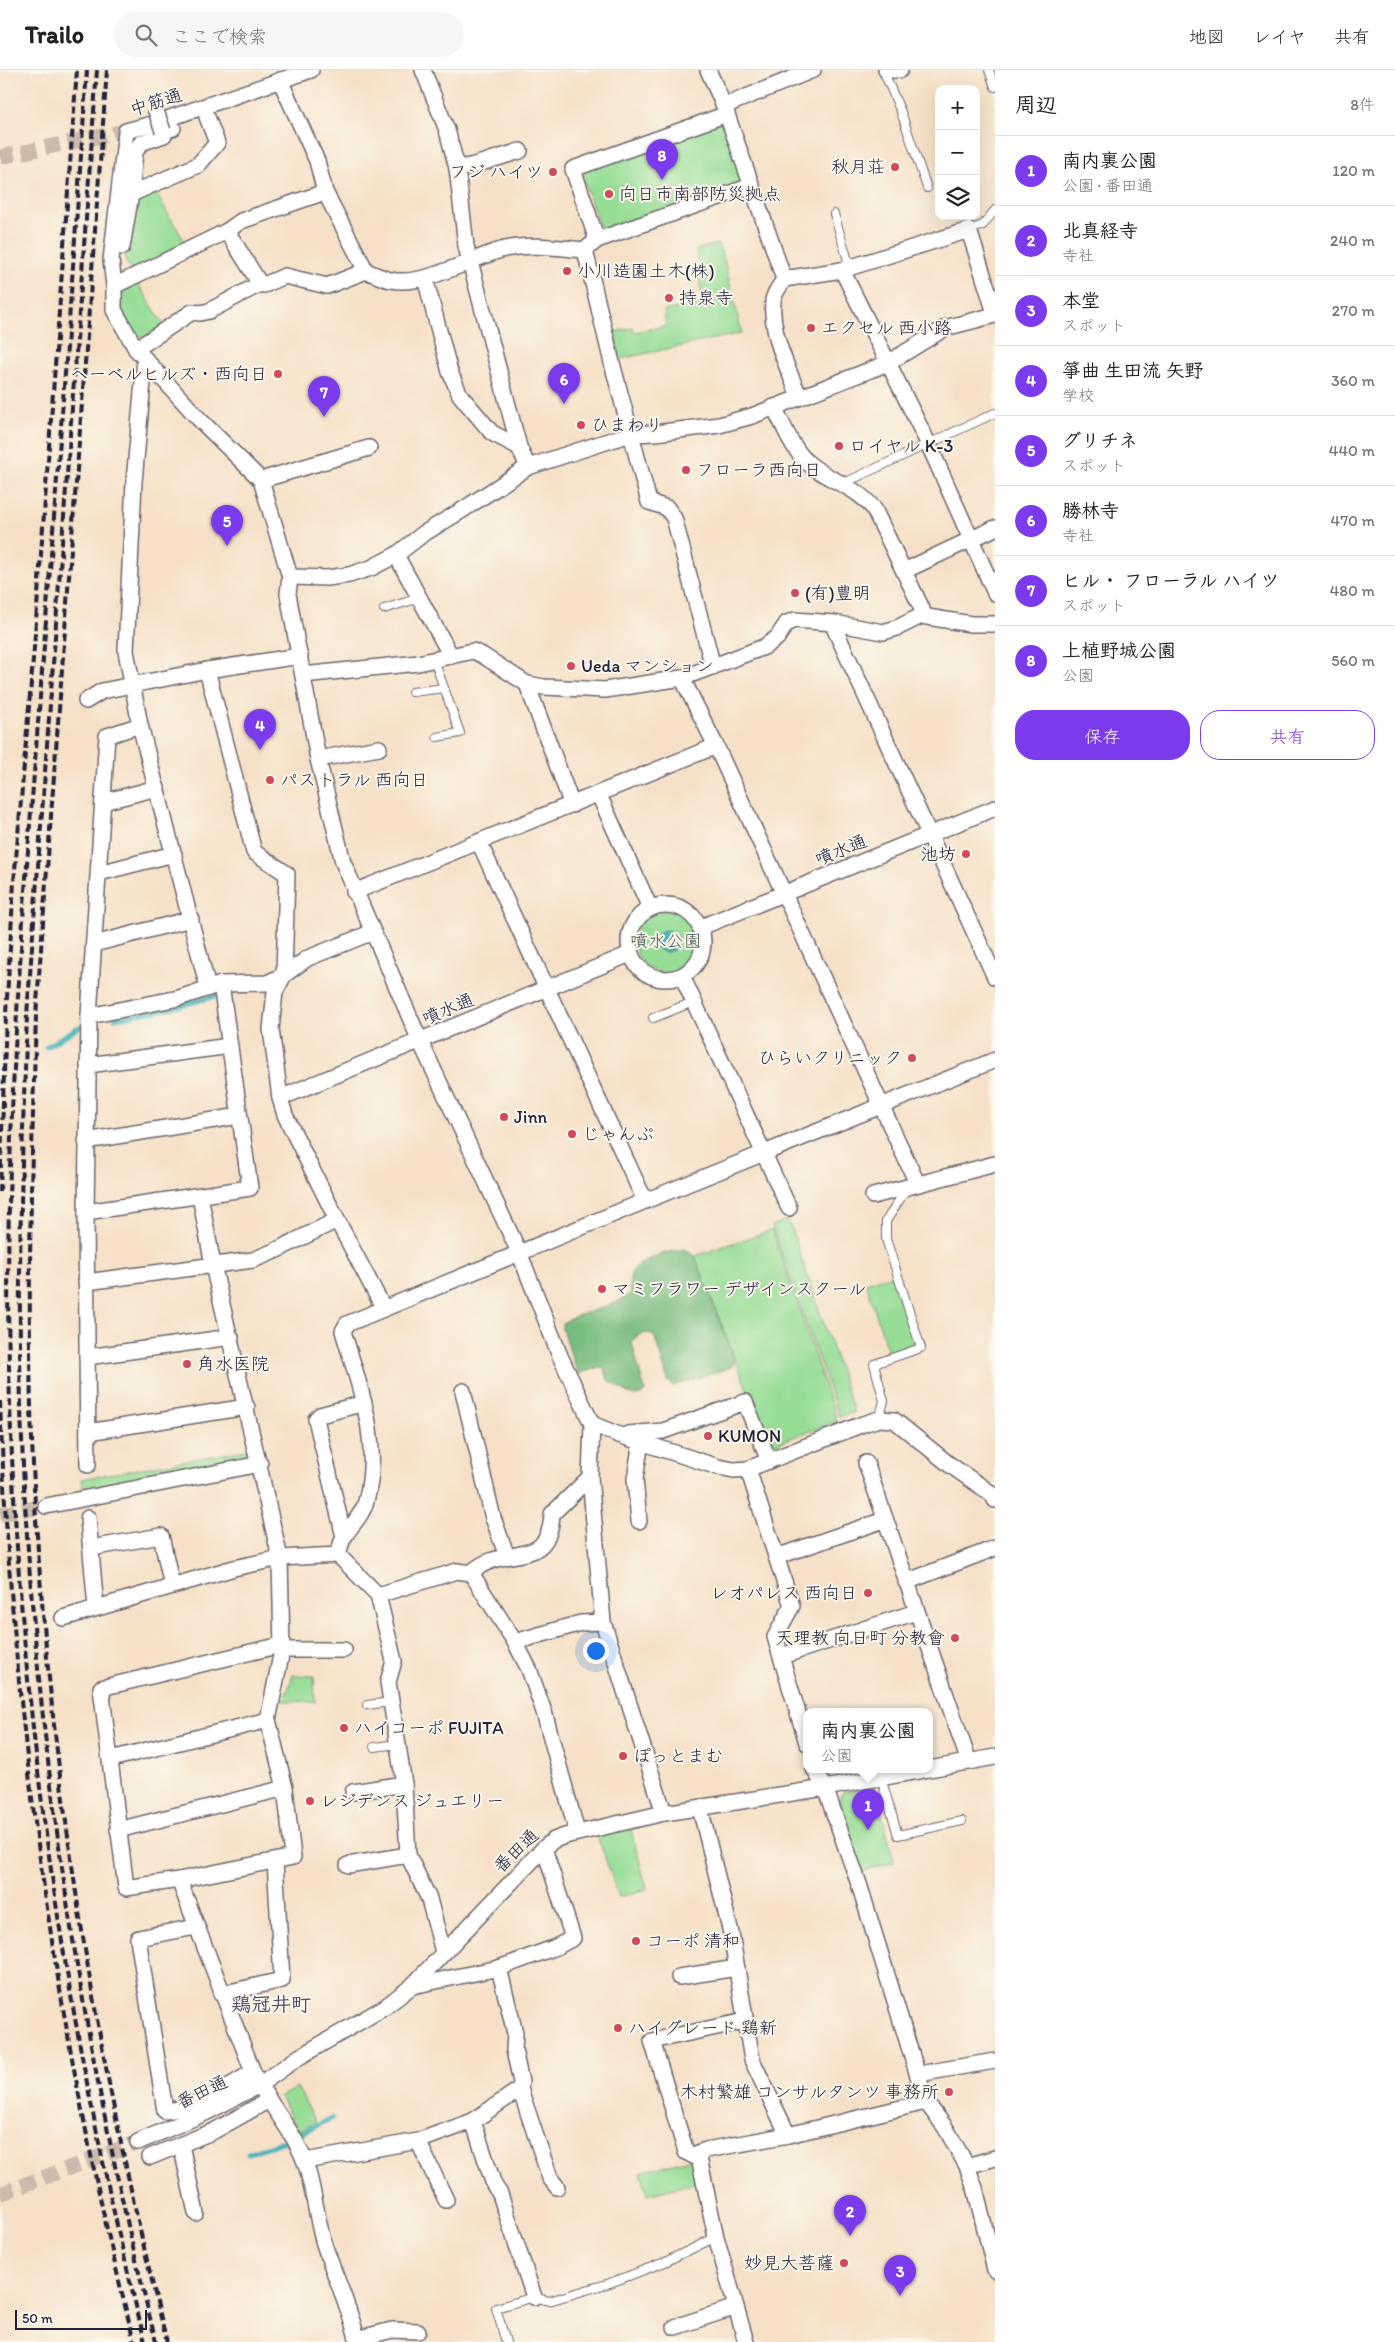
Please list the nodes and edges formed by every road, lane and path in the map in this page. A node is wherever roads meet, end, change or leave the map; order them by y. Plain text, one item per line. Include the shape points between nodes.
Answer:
1 (310, 70) edge
2 (423, 70) edge
3 (708, 70) edge
4 (813, 70) edge
5 (891, 70) edge
6 (989, 70) edge
7 (281, 84) junction
8 (995, 87) edge
9 (155, 108) dead end
10 (725, 110) junction
11 (207, 117) junction
12 (163, 131) junction
13 (520, 151) dead end
14 (457, 168) junction
15 (751, 186) junction
16 (927, 188) dead end
17 (325, 192) junction
18 (131, 194) junction
19 (995, 210) edge
20 (834, 214) dead end
21 (960, 227) junction
22 (227, 231) junction
23 (591, 245) junction
24 (469, 260) junction
25 (846, 268) junction
26 (366, 271) junction
27 (425, 278) junction
28 (784, 279) junction
29 (260, 284) junction
30 (114, 286) junction
31 (995, 314) edge
32 (140, 354) junction
33 (888, 363) junction
34 (799, 396) junction
35 (774, 407) junction
36 (995, 413) edge
37 (630, 434) junction
38 (928, 443) junction
39 (520, 447) junction
40 (369, 448) dead end
41 (528, 467) junction
42 (261, 480) junction
43 (844, 483) junction
44 (995, 528) edge
45 (970, 539) junction
46 (396, 555) junction
47 (904, 571) junction
48 (290, 577) junction
49 (995, 593) edge
50 (419, 598) junction
51 (384, 609) dead end
52 (921, 616) junction
53 (832, 623) junction
54 (995, 624) edge
55 (300, 656) junction
56 (451, 656) junction
57 (434, 660) junction
58 (713, 667) junction
59 (207, 670) junction
60 (303, 675) junction
61 (682, 678) junction
62 (527, 684) junction
63 (133, 686) junction
64 (444, 688) junction
65 (412, 692) dead end
66 (86, 701) dead end
67 (140, 725) junction
68 (437, 737) dead end
69 (716, 746) junction
70 (380, 748) dead end
71 (318, 758) junction
72 (157, 788) junction
73 (599, 795) junction
74 (103, 802) junction
75 (572, 804) junction
76 (995, 808) edge
77 (929, 834) junction
78 (479, 842) junction
79 (174, 854) junction
80 (99, 874) junction
81 (354, 892) junction
82 (784, 893) junction
83 (650, 908) junction
84 (191, 919) junction
85 (701, 927) junction
86 (373, 932) junction
87 (94, 944) junction
88 (630, 954) junction
89 (284, 975) junction
90 (682, 976) junction
91 (995, 977) edge
92 (215, 986) junction
93 (546, 988) junction
94 (693, 1002) junction
95 (89, 1016) junction
96 (653, 1018) dead end
97 (420, 1041) junction
98 (230, 1046) junction
99 (995, 1060) edge
100 (88, 1065) junction
101 (280, 1098) junction
102 (882, 1106) junction
103 (239, 1116) junction
104 (86, 1141) junction
105 (763, 1153) junction
106 (994, 1167) edge
107 (913, 1185) junction
108 (200, 1196) junction
109 (873, 1196) dead end
110 (645, 1200) junction
111 (790, 1208) dead end
112 (86, 1212) junction
113 (336, 1220) junction
114 (519, 1252) junction
115 (214, 1265) junction
116 (86, 1282) junction
117 (384, 1307) junction
118 (231, 1337) junction
119 (86, 1357) junction
120 (463, 1391) dead end
121 (364, 1403) junction
122 (247, 1407) junction
123 (879, 1419) junction
124 (592, 1424) junction
125 (88, 1432) junction
126 (619, 1435) junction
127 (370, 1436) junction
128 (641, 1441) junction
129 (769, 1461) junction
130 (866, 1462) dead end
131 (260, 1464) junction
132 (88, 1465) dead end
133 (748, 1469) junction
134 (382, 1470) dead end
135 (590, 1477) junction
136 (995, 1500) edge
137 (46, 1506) tunnel mouth
138 (88, 1518) dead end
139 (884, 1520) junction
140 (639, 1521) dead end
141 (344, 1537) junction
142 (91, 1548) junction
143 (995, 1548) edge
144 (338, 1555) junction
145 (507, 1556) junction
146 (776, 1557) junction
147 (280, 1558) junction
148 (471, 1573) junction
149 (906, 1582) junction
150 (172, 1586) junction
151 (378, 1595) junction
152 (96, 1608) junction
153 (916, 1612) junction
154 (62, 1618) dead end
155 (603, 1622) junction
156 (515, 1642) junction
157 (282, 1648) junction
158 (344, 1650) dead end
159 (782, 1656) junction
160 (391, 1702) junction
161 (367, 1705) dead end
162 (268, 1720) junction
163 (803, 1729) edge
164 (398, 1744) junction
165 (374, 1747) dead end
166 (995, 1757) edge
167 (111, 1759) junction
168 (969, 1762) junction
169 (933, 1769) edge
170 (816, 1773) edge
171 (908, 1773) edge
172 (881, 1778) junction
173 (404, 1784) junction
174 (285, 1788) junction
175 (825, 1788) junction
176 (353, 1792) dead end
177 (700, 1808) junction
178 (664, 1813) junction
179 (962, 1821) dead end
180 (118, 1830) junction
181 (578, 1832) junction
182 (544, 1848) junction
183 (408, 1855) junction
184 (275, 1861) junction
185 (348, 1864) dead end
186 (179, 1880) junction
187 (196, 1927) junction
188 (443, 1952) junction
189 (499, 1968) junction
190 (737, 1968) junction
191 (679, 1977) dead end
192 (412, 1986) junction
193 (221, 1994) junction
194 (746, 2021) junction
195 (995, 2061) edge
196 (918, 2074) junction
197 (256, 2079) junction
198 (520, 2090) junction
199 (269, 2100) junction
200 (926, 2102) junction
201 (472, 2120) junction
202 (788, 2135) junction
203 (418, 2141) junction
204 (138, 2142) tunnel mouth
205 (181, 2146) junction
206 (150, 2157) dead end
207 (995, 2158) edge
208 (699, 2159) junction
209 (305, 2161) junction
210 (967, 2166) junction
211 (557, 2186) dead end
212 (446, 2200) dead end
213 (196, 2213) dead end
214 (716, 2237) junction
215 (995, 2270) edge
216 (534, 2297) junction
217 (736, 2307) junction
218 (675, 2328) dead end
219 (418, 2332) dead end
220 (358, 2340) edge
221 (506, 2342) edge
222 (746, 2342) edge

1 - 7 street, 中筋通
2 - 14 street via 447,130
3 - 10 street
4 - 10 street
5 - 16 lane via 885,75
6 - 8 lane
7 - 11 street
7 - 17 street via 316,161
7 - 30 street, 中筋通 via 126,131 111,260
9 - 12 street, bridge
10 - 15 street
10 - 23 street via 573,169
11 - 12 street
11 - 18 street via 217,143 198,165
12 - 18 street via 164,135 141,143 135,152
13 - 14 street
14 - 24 street
15 - 23 street
15 - 28 street
17 - 22 street via 241,222
17 - 26 street
18 - 30 street
19 - 21 lane via 984,225
20 - 25 lane
21 - 25 street
21 - 31 street
22 - 29 street
22 - 30 street
23 - 24 street via 526,245
23 - 37 street
24 - 27 street
24 - 39 street
25 - 28 street
25 - 33 street
26 - 27 street via 391,280
26 - 29 street via 327,286 285,276
27 - 39 street via 450,372 460,394 492,432
28 - 34 street via 773,298 775,329
29 - 32 street via 209,311 192,312
30 - 32 street via 114,310
31 - 33 street via 945,328
32 - 42 street
32 - 63 street via 126,651
33 - 34 street
33 - 38 street
34 - 35 street
35 - 37 street via 720,425
35 - 43 street via 803,458 821,473
36 - 38 lane
37 - 41 street
37 - 58 street via 649,502 667,508 674,518
38 - 43 lane
38 - 45 street
39 - 41 street
40 - 42 street
41 - 46 street via 422,534
42 - 48 street
43 - 47 street via 874,509
44 - 45 street
45 - 47 street
45 - 49 street
46 - 48 street via 372,568 349,575
46 - 50 street
47 - 52 street via 922,609
48 - 55 street via 288,594
50 - 51 lane
50 - 56 street
52 - 53 street via 883,632
52 - 54 street via 971,624
53 - 58 street via 795,620 787,623 777,638 764,647
53 - 77 street
55 - 59 street
55 - 60 street
56 - 57 street
56 - 62 street via 473,652 482,655
57 - 60 street
57 - 64 lane
58 - 61 street
59 - 63 street
59 - 89 street via 254,852 287,874
60 - 71 street
61 - 62 street via 605,690
61 - 69 street
62 - 75 street
63 - 66 street via 102,691
63 - 67 street
64 - 65 lane
64 - 68 lane via 460,733
67 - 72 street
67 - 74 street via 107,736
69 - 73 street
69 - 82 street
70 - 71 street
71 - 81 street via 343,862
72 - 74 street
72 - 79 street
73 - 75 street
73 - 83 street
74 - 80 street
75 - 78 street
76 - 77 street, 噴水通
77 - 82 street, 噴水通
77 - 91 street
78 - 81 street
78 - 93 street
79 - 80 street
79 - 84 street
80 - 87 street
81 - 86 street
82 - 85 street, 噴水通
82 - 102 street
83 - 85 street via 664,905 679,907 696,919
83 - 88 street via 641,914 630,933
84 - 87 street
84 - 92 street
85 - 90 street via 703,950 691,970
86 - 89 street via 308,958
86 - 97 street
87 - 95 street
88 - 90 street via 636,966 657,979 670,980
88 - 93 street, 噴水通
89 - 92 street via 267,982
89 - 101 street via 275,992 271,1028
90 - 94 street
92 - 95 street via 179,998
92 - 98 street
93 - 97 street, 噴水通
93 - 110 street
94 - 96 lane
94 - 105 street
95 - 100 street
97 - 101 street, 噴水通
97 - 114 street
98 - 100 street
98 - 103 street
99 - 102 street
100 - 104 street
101 - 113 street via 285,1115
102 - 105 street
102 - 107 street
103 - 104 street
103 - 108 street via 250,1188
104 - 112 street
105 - 110 street
105 - 111 street
106 - 107 street
107 - 109 street
107 - 123 lane via 886,1222 886,1239 922,1348 874,1364 884,1401
108 - 112 street
108 - 115 street
110 - 114 street
112 - 116 street
113 - 115 street via 265,1256
113 - 117 street
114 - 117 street
114 - 124 street
115 - 116 street
115 - 118 street
116 - 119 street
117 - 121 street via 346,1324 342,1331
118 - 119 street
118 - 122 street
119 - 125 street
120 - 145 street via 493,1518
121 - 127 street via 370,1421
121 - 141 street via 320,1415 316,1419
122 - 125 street
122 - 131 street
123 - 129 street via 822,1438
123 - 136 street via 894,1420 992,1494
124 - 126 street
124 - 135 street
125 - 132 street
126 - 128 street
126 - 129 street via 663,1431 745,1402
127 - 134 street
127 - 141 street via 370,1480 366,1502
128 - 133 street via 718,1467
128 - 140 street via 635,1479
129 - 133 street
130 - 139 street
131 - 137 street
131 - 147 street
133 - 146 street
135 - 145 street via 552,1514 546,1543 534,1551
135 - 155 street
138 - 142 street
139 - 146 street
139 - 149 street
141 - 144 street
142 - 150 street via 161,1536
142 - 152 street
143 - 149 street
144 - 147 street
144 - 151 street
145 - 148 street via 477,1567
146 - 159 street via 792,1606 776,1637
147 - 150 street
147 - 157 street
148 - 151 street via 457,1571
148 - 156 street
149 - 153 street
150 - 152 street
151 - 160 street via 394,1661 388,1682
152 - 154 street
153 - 159 street
153 - 168 street
155 - 156 street via 581,1623
155 - 178 street
156 - 181 street via 529,1669 544,1712
157 - 158 street
157 - 162 street
157 - 167 street via 101,1688
159 - 163 street
160 - 161 lane
160 - 164 street
162 - 167 street
162 - 174 street
164 - 165 lane
164 - 173 street
166 - 168 street, 番田通
167 - 180 street
168 - 169 street, 番田通
170 - 175 street
171 - 172 street, 番田通
172 - 175 street, 番田通
172 - 179 lane via 898,1834
173 - 176 street
173 - 183 street
174 - 180 street
174 - 184 street via 293,1857
175 - 177 street, 番田通
175 - 196 street via 859,1884
177 - 178 street, 番田通
177 - 190 street
178 - 181 street, 番田通
180 - 186 street via 126,1888
181 - 182 street, 番田通 via 554,1840
182 - 188 street, 番田通
182 - 189 street via 573,1938
183 - 185 street
183 - 188 street via 429,1899
184 - 186 street
184 - 193 street via 282,1980
186 - 187 street
187 - 193 street
187 - 197 street via 138,1938 166,2111
188 - 192 street, 番田通
189 - 192 street
189 - 198 street via 515,2032 514,2050
190 - 191 street
190 - 194 street
192 - 197 street, 番田通 via 385,2007
193 - 197 street
194 - 202 street via 752,2060
194 - 208 street via 652,2041 686,2152
195 - 196 street
196 - 200 street
197 - 199 street
197 - 204 street, 番田通 via 207,2112
198 - 201 street
198 - 211 street via 550,2178
199 - 205 street
199 - 209 street via 285,2122
200 - 202 street
200 - 210 street via 945,2127
201 - 203 street
201 - 216 street
202 - 208 street via 706,2150 698,2153
203 - 209 street
203 - 212 street
205 - 206 street
205 - 213 street
207 - 210 street
208 - 214 street
209 - 220 street via 324,2244
210 - 215 street
214 - 216 lane via 665,2262 610,2283 548,2301
214 - 217 street
216 - 221 lane via 496,2308
217 - 218 street
217 - 222 street
219 - 220 street via 392,2330

